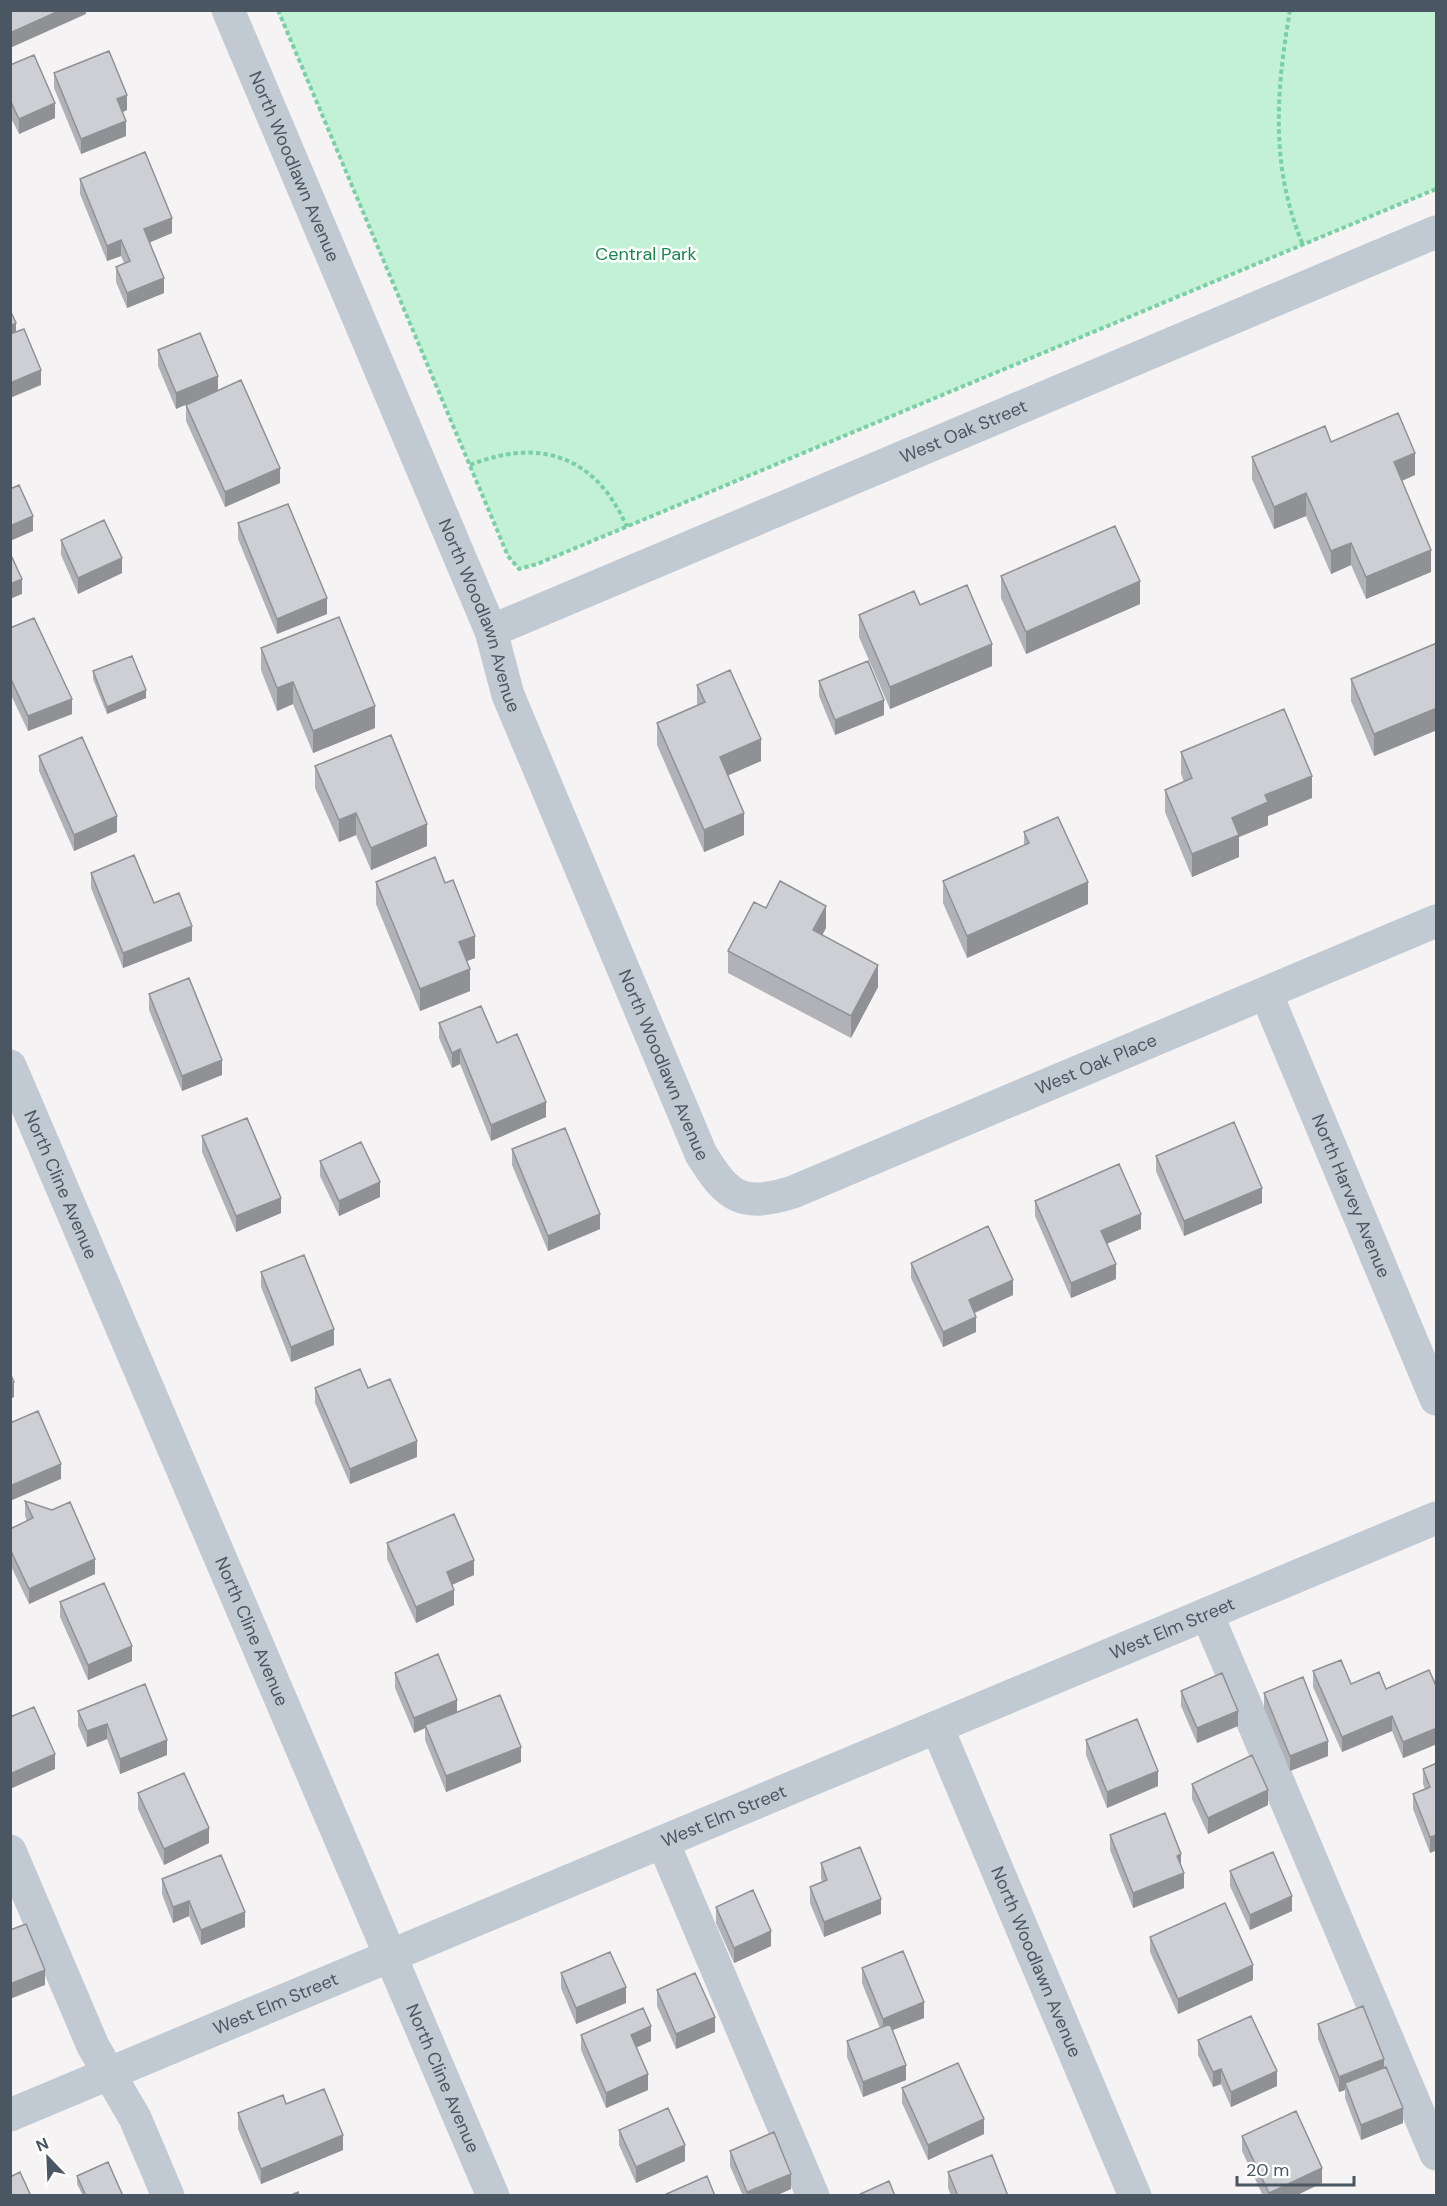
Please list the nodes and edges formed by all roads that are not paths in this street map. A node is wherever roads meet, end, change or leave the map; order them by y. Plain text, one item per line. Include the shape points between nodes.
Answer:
1 (228, 10) edge
2 (1437, 232) edge
3 (491, 631) junction
4 (1437, 921) edge
5 (1266, 993) junction
6 (10, 1066) edge
7 (753, 1201) joint
8 (1437, 1399) edge
9 (1437, 1518) edge
10 (1208, 1614) junction
11 (937, 1727) junction
12 (663, 1842) junction
13 (10, 1851) edge
14 (391, 1957) junction
15 (109, 2074) junction
16 (10, 2115) edge
17 (1437, 2154) edge
18 (168, 2196) edge
19 (493, 2196) edge
20 (813, 2196) edge
21 (1135, 2196) edge

1 - 3 street, North Woodlawn Avenue
2 - 3 street, West Oak Street
3 - 7 street, North Woodlawn Avenue via 508,695 701,1154 716,1179 731,1192
4 - 5 street, West Oak Place
5 - 7 street, West Oak Place via 793,1192
5 - 8 street, North Harvey Avenue
6 - 14 street, North Cline Avenue
9 - 10 street, West Elm Street
10 - 11 street, West Elm Street
10 - 17 street
11 - 12 street, West Elm Street
11 - 21 street, North Woodlawn Avenue
12 - 14 street, West Elm Street
12 - 20 street
13 - 15 street via 93,2046
14 - 15 street, West Elm Street
14 - 19 street, North Cline Avenue
15 - 16 street, West Elm Street
15 - 18 street via 135,2118

